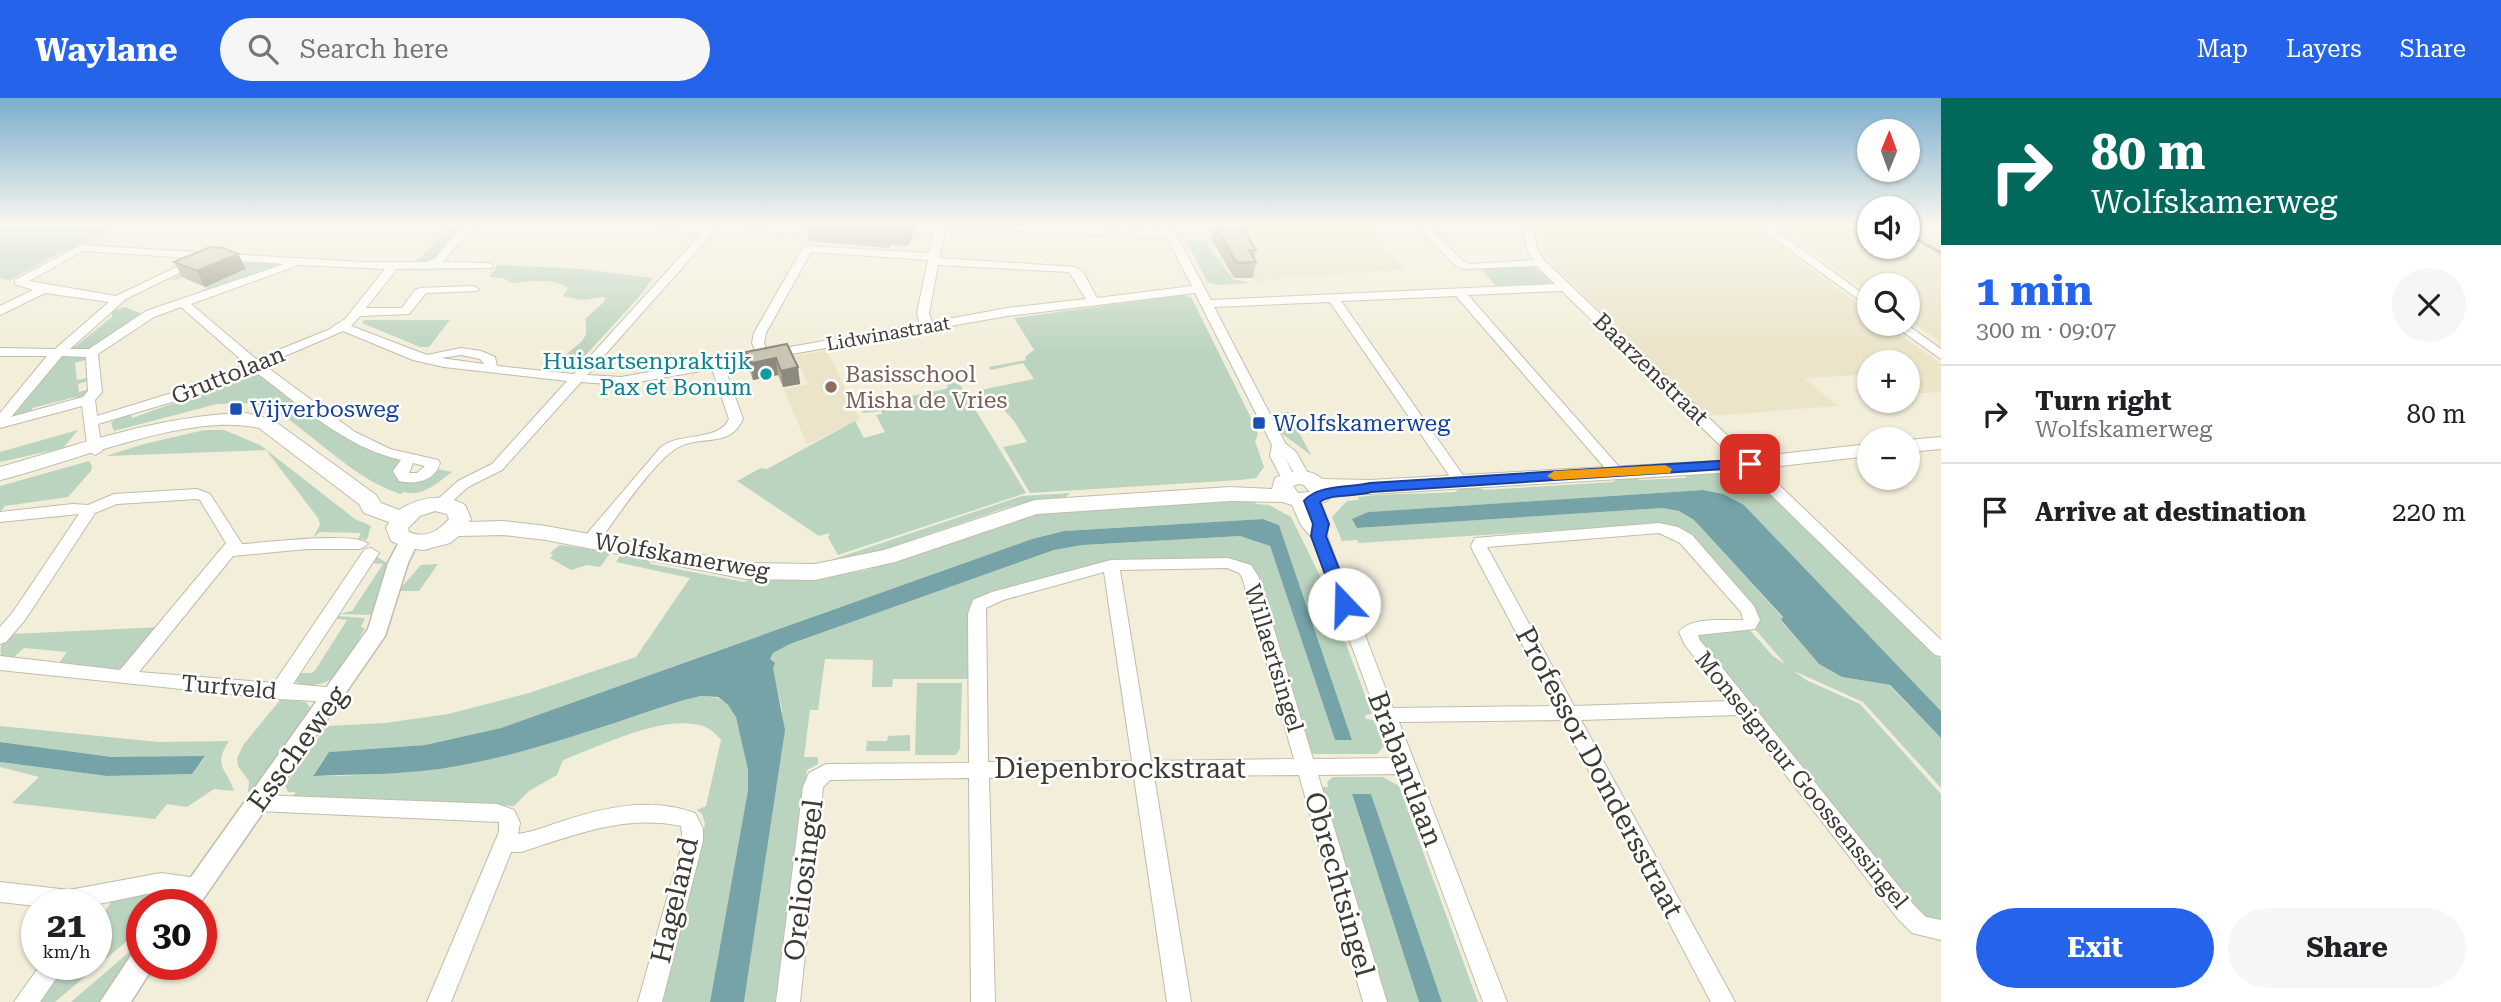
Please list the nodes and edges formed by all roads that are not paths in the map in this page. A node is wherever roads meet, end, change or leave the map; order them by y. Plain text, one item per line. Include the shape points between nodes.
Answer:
1 (45, 267) edge
2 (192, 267) edge
3 (284, 267) edge
4 (392, 267) edge
5 (677, 267) edge
6 (795, 267) edge
7 (931, 267) edge
8 (1047, 267) edge
9 (1188, 267) edge
10 (1545, 267) edge
11 (1819, 267) edge
12 (1567, 287) junction
13 (43, 289) junction
14 (473, 289) dead end
15 (1199, 289) junction
16 (1459, 292) junction
17 (1857, 294) edge
18 (1333, 298) junction
19 (1092, 300) junction
20 (183, 303) junction
21 (1207, 304) junction
22 (129, 306) junction
23 (0, 311) edge
24 (357, 312) junction
25 (928, 326) junction
26 (343, 327) junction
27 (1915, 336) edge
28 (0, 352) edge
29 (57, 353) junction
30 (92, 354) junction
31 (1941, 355) edge
32 (763, 356) junction
33 (254, 365) junction
34 (717, 365) junction
35 (578, 379) junction
36 (89, 400) junction
37 (91, 422) junction
38 (0, 423) edge
39 (1941, 443) edge
40 (1920, 445) edge
41 (95, 448) junction
42 (1857, 451) edge
43 (409, 459) dead end
44 (1750, 464) junction
45 (1616, 472) junction
46 (0, 474) edge
47 (1460, 481) junction
48 (1301, 489) junction
49 (82, 510) junction
50 (408, 514) junction
51 (452, 515) junction
52 (0, 517) edge
53 (591, 540) junction
54 (415, 542) junction
55 (1481, 542) joint
56 (227, 551) junction
57 (1111, 565) junction
58 (0, 638) edge
59 (1941, 650) edge
60 (0, 663) edge
61 (124, 677) junction
62 (278, 692) junction
63 (335, 695) junction
64 (1744, 708) junction
65 (1568, 713) junction
66 (1386, 715) junction
67 (1405, 766) junction
68 (1306, 767) junction
69 (1143, 768) junction
70 (979, 769) junction
71 (834, 771) joint
72 (258, 803) junction
73 (504, 843) junction
74 (139, 889) edge
75 (177, 889) edge
76 (195, 889) edge
77 (0, 892) edge
78 (21, 894) edge
79 (1941, 930) edge
80 (43, 980) edge
81 (130, 980) edge
82 (26, 1002) edge
83 (114, 1002) edge
84 (439, 1002) edge
85 (650, 1002) edge
86 (788, 1002) edge
87 (983, 1002) edge
88 (1179, 1002) edge
89 (1375, 1002) edge
90 (1495, 1002) edge
91 (1723, 1002) edge

1 - 13 street via 19,282
2 - 22 street
3 - 20 street
4 - 24 street, Gruttolaan
5 - 35 street
6 - 32 street via 760,332
7 - 25 street via 923,313
8 - 19 street via 1077,272
9 - 15 street, Brabantlaan
10 - 12 street, Baarzenstraat
11 - 17 street
12 - 16 street
12 - 44 street, Baarzenstraat
13 - 22 street
13 - 23 street
14 - 24 street via 424,290 405,311
15 - 19 street, Lidwinastraat
15 - 21 street, Brabantlaan
16 - 18 street
16 - 45 street
18 - 21 street
18 - 47 street
19 - 25 street, Lidwinastraat
20 - 22 street
20 - 33 street
21 - 48 street, Brabantlaan via 1279,445 1277,456
22 - 29 street
22 - 30 street
24 - 26 street, Gruttolaan
25 - 32 street, Lidwinastraat
26 - 33 street, Gruttolaan
26 - 35 street, Lidwinastraat via 429,360
27 - 31 street
28 - 29 street
29 - 30 street
29 - 38 street
30 - 36 street via 95,392
32 - 34 street, Lidwinastraat
33 - 37 street, Gruttolaan via 177,396
33 - 43 street via 356,439
34 - 35 street, Lidwinastraat via 621,381
34 - 53 street via 735,424 726,433 669,446
35 - 51 street via 497,467 479,477
36 - 37 street
36 - 38 street
37 - 41 street
39 - 40 main road
41 - 46 main road
41 - 50 main road via 185,423 246,419 266,424 369,500 372,508
42 - 44 main road, Wolfskamerweg
44 - 45 main road, Wolfskamerweg
44 - 59 street, Baarzenstraat
45 - 47 main road, Wolfskamerweg
47 - 48 main road, Wolfskamerweg via 1355,492
48 - 53 main road, Wolfskamerweg via 1035,507 869,562 815,572 746,571
48 - 66 street, Brabantlaan via 1321,524 1319,536
49 - 52 street
49 - 56 street via 114,499 197,494 205,497 233,544
49 - 58 street via 19,616
50 - 51 main road
50 - 54 main road via 397,533
51 - 53 main road, Wolfskamerweg via 489,530
51 - 54 main road via 440,538
54 - 63 street, Esscheweg via 411,561 393,582 378,631
55 - 64 street, Monseigneur Goossenssingel via 1659,528 1686,539 1752,616 1749,625 1688,632
55 - 65 street, Professor Dondersstraat via 1481,551
56 - 61 street
56 - 62 street via 307,544 366,549
57 - 68 street, Willaertsingel via 1228,564 1245,569 1251,576
57 - 69 street
57 - 70 street, Willaertsingel via 978,604
60 - 61 street, Turfveld
61 - 62 street, Turfveld
62 - 63 street, Turfveld
63 - 72 street, Esscheweg
64 - 65 street
64 - 79 street, Monseigneur Goossenssingel via 1906,912 1920,926
65 - 66 street
65 - 91 street, Professor Dondersstraat
66 - 67 street, Brabantlaan
67 - 68 street, Diepenbrockstraat
67 - 90 street, Brabantlaan
68 - 69 street, Diepenbrockstraat
68 - 89 street, Obrechtsingel
69 - 70 street, Diepenbrockstraat
69 - 88 street
70 - 71 street, Diepenbrockstraat
70 - 87 street
71 - 86 street, Oreliosingel via 816,779 813,787
72 - 73 street via 497,812 510,823
72 - 76 street, Esscheweg
73 - 84 street
73 - 85 street, Hageland via 521,843 623,812 688,819 694,829 693,841
74 - 75 street via 161,882
77 - 78 street
80 - 82 street
81 - 83 street

